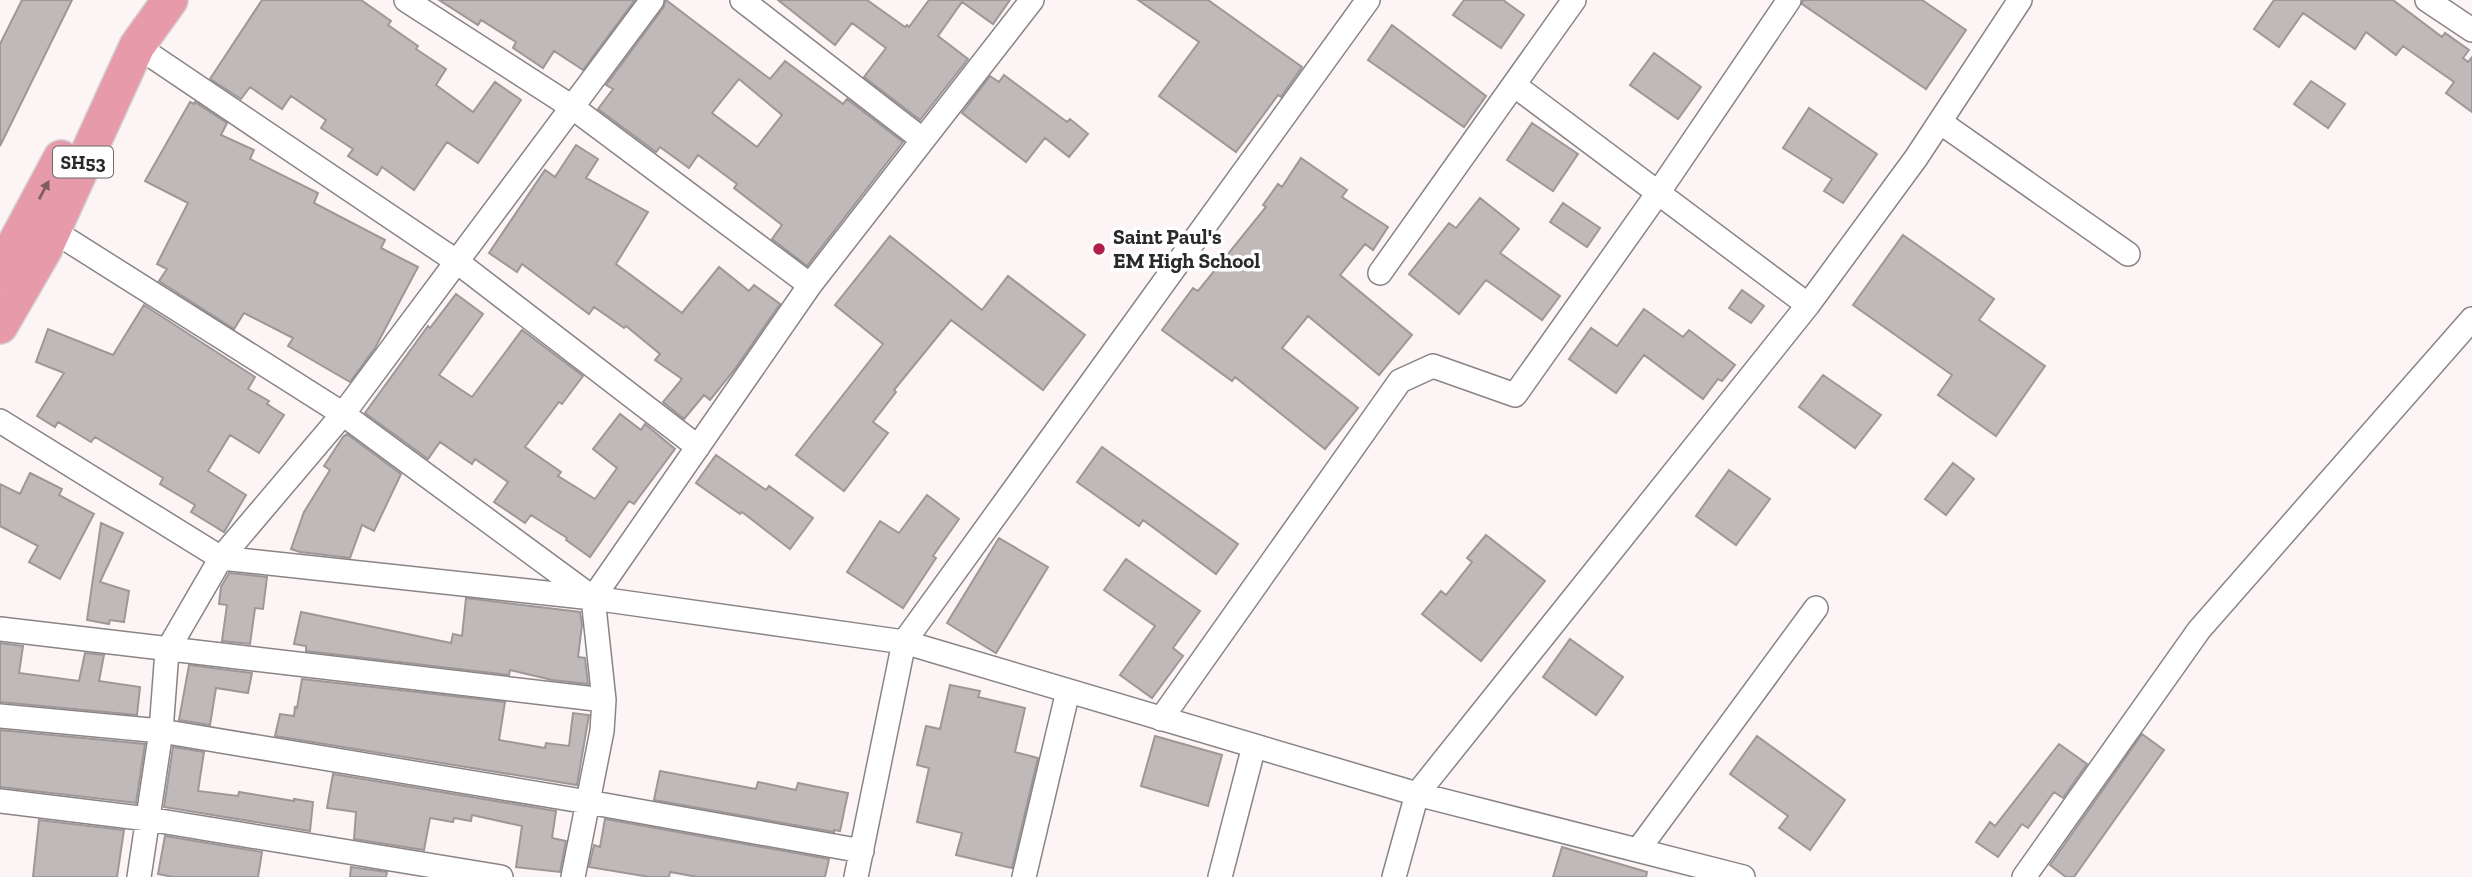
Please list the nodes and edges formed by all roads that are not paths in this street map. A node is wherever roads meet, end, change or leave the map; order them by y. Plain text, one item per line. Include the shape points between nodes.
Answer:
1 (146, 0) edge
2 (170, 0) edge
3 (406, 0) edge
4 (652, 0) edge
5 (742, 0) edge
6 (1032, 0) edge
7 (1368, 0) edge
8 (1574, 0) edge
9 (1789, 0) edge
10 (2020, 0) edge
11 (2427, 0) edge
12 (2472, 30) edge
13 (137, 46) junction
14 (1514, 85) junction
15 (572, 107) junction
16 (1940, 122) junction
17 (923, 140) junction
18 (1658, 193) junction
19 (28, 237) edge
20 (2128, 254) dead end
21 (456, 261) junction
22 (0, 272) edge
23 (1380, 273) dead end
24 (810, 285) junction
25 (1808, 305) junction
26 (2472, 320) edge
27 (0, 326) edge
28 (343, 414) junction
29 (0, 421) edge
30 (698, 447) junction
31 (221, 558) junction
32 (593, 598) junction
33 (1816, 608) dead end
34 (0, 629) edge
35 (904, 642) junction
36 (167, 651) junction
37 (1068, 691) junction
38 (604, 700) junction
39 (0, 716) edge
40 (1161, 719) junction
41 (161, 732) junction
42 (1254, 746) junction
43 (1417, 794) junction
44 (0, 801) edge
45 (588, 802) junction
46 (148, 819) junction
47 (1638, 850) junction
48 (862, 851) junction
49 (139, 877) edge
50 (501, 877) edge
51 (573, 877) edge
52 (856, 877) edge
53 (1024, 877) edge
54 (1220, 877) edge
55 (1394, 877) edge
56 (1743, 877) edge
57 (2024, 877) edge

19 -> 1 main road, SH53
2 - 13 main road, SH53
3 - 15 street
4 - 15 street
5 - 17 street
6 - 17 street
7 - 35 street
8 - 14 street
9 - 18 street
10 - 16 street
11 - 12 street
13 - 19 main road, SH53
13 - 21 street
14 - 18 street
14 - 23 street
15 - 21 street
15 - 24 street
16 - 20 street
16 - 25 street
17 - 24 street
18 - 25 street
18 - 40 street via 1515,394 1433,366 1400,381
19 - 22 main road, SH53
19 - 27 main road, SH53
19 - 28 street
21 - 28 street
21 - 30 street
24 - 30 street
25 - 43 street
26 - 57 street via 2199,630
28 - 31 street
28 - 32 street
29 - 31 street
30 - 32 street
31 - 32 street
31 - 36 street
32 - 35 street
32 - 38 street
33 - 47 street
34 - 36 street
35 - 37 street
35 - 48 street
36 - 38 street
36 - 41 street
37 - 40 street
37 - 53 street
38 - 45 street
39 - 41 street
40 - 42 street
41 - 45 street
41 - 46 street
42 - 43 street
42 - 54 street
43 - 47 street
43 - 55 street
44 - 46 street
45 - 48 street
45 - 51 street
46 - 49 street
46 - 50 street
47 - 56 street
48 - 52 street

